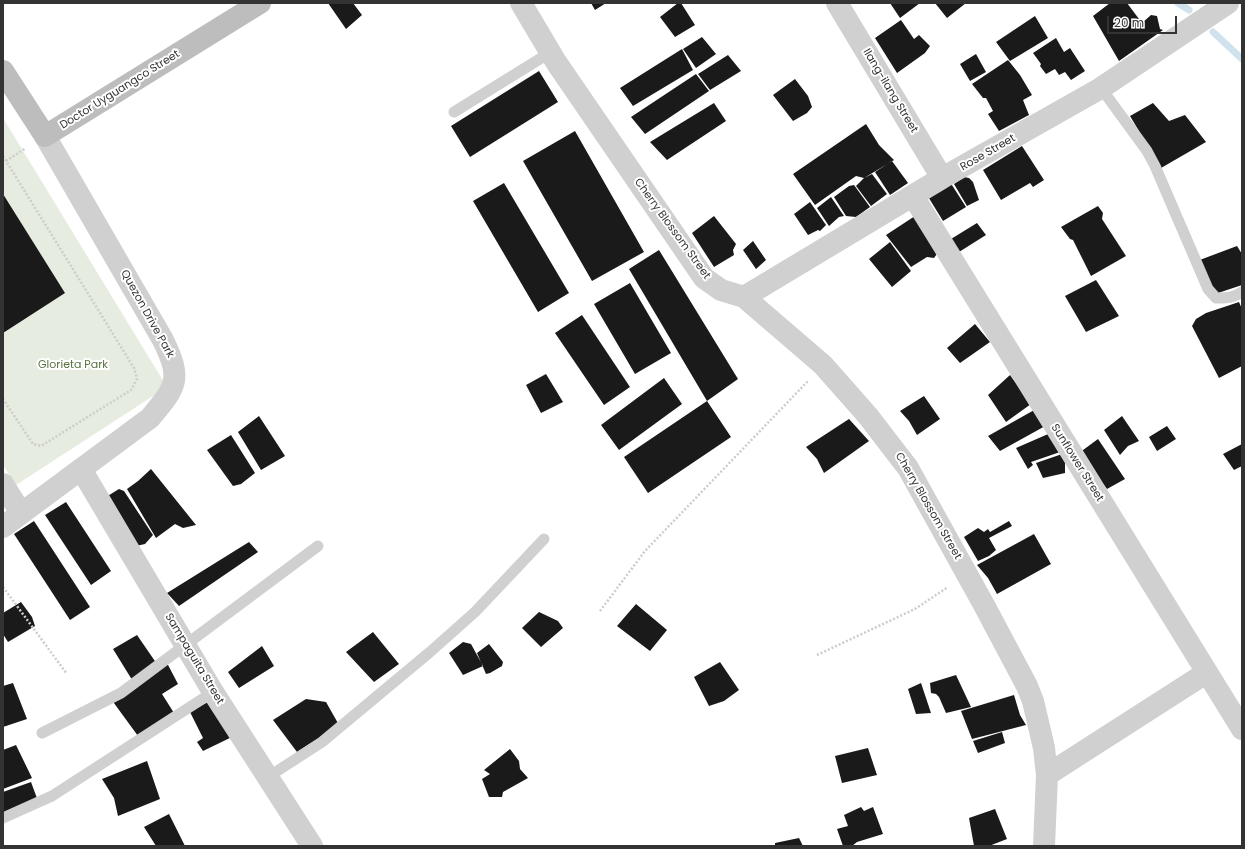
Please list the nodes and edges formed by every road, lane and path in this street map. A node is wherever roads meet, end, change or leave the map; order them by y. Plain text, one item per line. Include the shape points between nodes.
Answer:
1 (260, 3) edge
2 (521, 3) edge
3 (837, 3) edge
4 (1228, 3) edge
5 (551, 52) junction
6 (3, 71) edge
7 (1101, 88) junction
8 (454, 112) dead end
9 (37, 142) junction
10 (3, 156) edge
11 (6, 161) junction
12 (942, 178) junction
13 (913, 196) junction
14 (1242, 292) edge
15 (744, 297) junction
16 (823, 365) junction
17 (3, 399) edge
18 (81, 469) junction
19 (3, 484) edge
20 (21, 513) junction
21 (3, 526) edge
22 (544, 539) dead end
23 (318, 546) dead end
24 (967, 574) junction
25 (3, 587) edge
26 (600, 611) dead end
27 (186, 645) junction
28 (817, 655) dead end
29 (1206, 673) junction
30 (68, 674) dead end
31 (213, 692) junction
32 (1242, 729) edge
33 (42, 733) dead end
34 (1047, 775) junction
35 (268, 777) junction
36 (3, 818) edge
37 (312, 846) edge
38 (1044, 846) edge

1 - 9 main road, Doctor Uyguangco Street
2 - 5 street, Cherry Blossom Street
3 - 12 street, Ilang-ilang Street
4 - 7 street, Rose Street
5 - 8 lane
5 - 15 street, Cherry Blossom Street via 704,278 721,290
6 - 9 main road
7 - 12 street, Rose Street
7 - 14 lane via 1155,166 1208,289 1216,298 1237,296
9 - 11 path
9 - 18 street, Quezon Drive Park via 164,340 173,360 175,379 166,399 150,418
10 - 11 path
11 - 17 path via 134,368 137,379 130,390 41,446 33,444
12 - 13 street, Rose Street
13 - 15 street, Rose Street
13 - 29 street, Sunflower Street
15 - 16 street, Cherry Blossom Street
16 - 24 street, Cherry Blossom Street via 868,416 908,468
16 - 26 path via 645,551
18 - 20 street, Quezon Drive Park
18 - 27 street, Sampaguita Street
19 - 20 street
20 - 21 street, Quezon Drive Park
22 - 35 lane via 475,612 430,652 322,742
23 - 27 lane
24 - 28 path via 915,609
24 - 34 street, Cherry Blossom Street via 1033,701 1044,748
25 - 30 path
27 - 31 street, Sampaguita Street
27 - 33 lane via 121,693
29 - 32 street, Sunflower Street
29 - 34 street
31 - 35 street, Sampaguita Street
31 - 36 lane via 52,796
34 - 38 street, Cherry Blossom Street
35 - 37 street, Sampaguita Street

